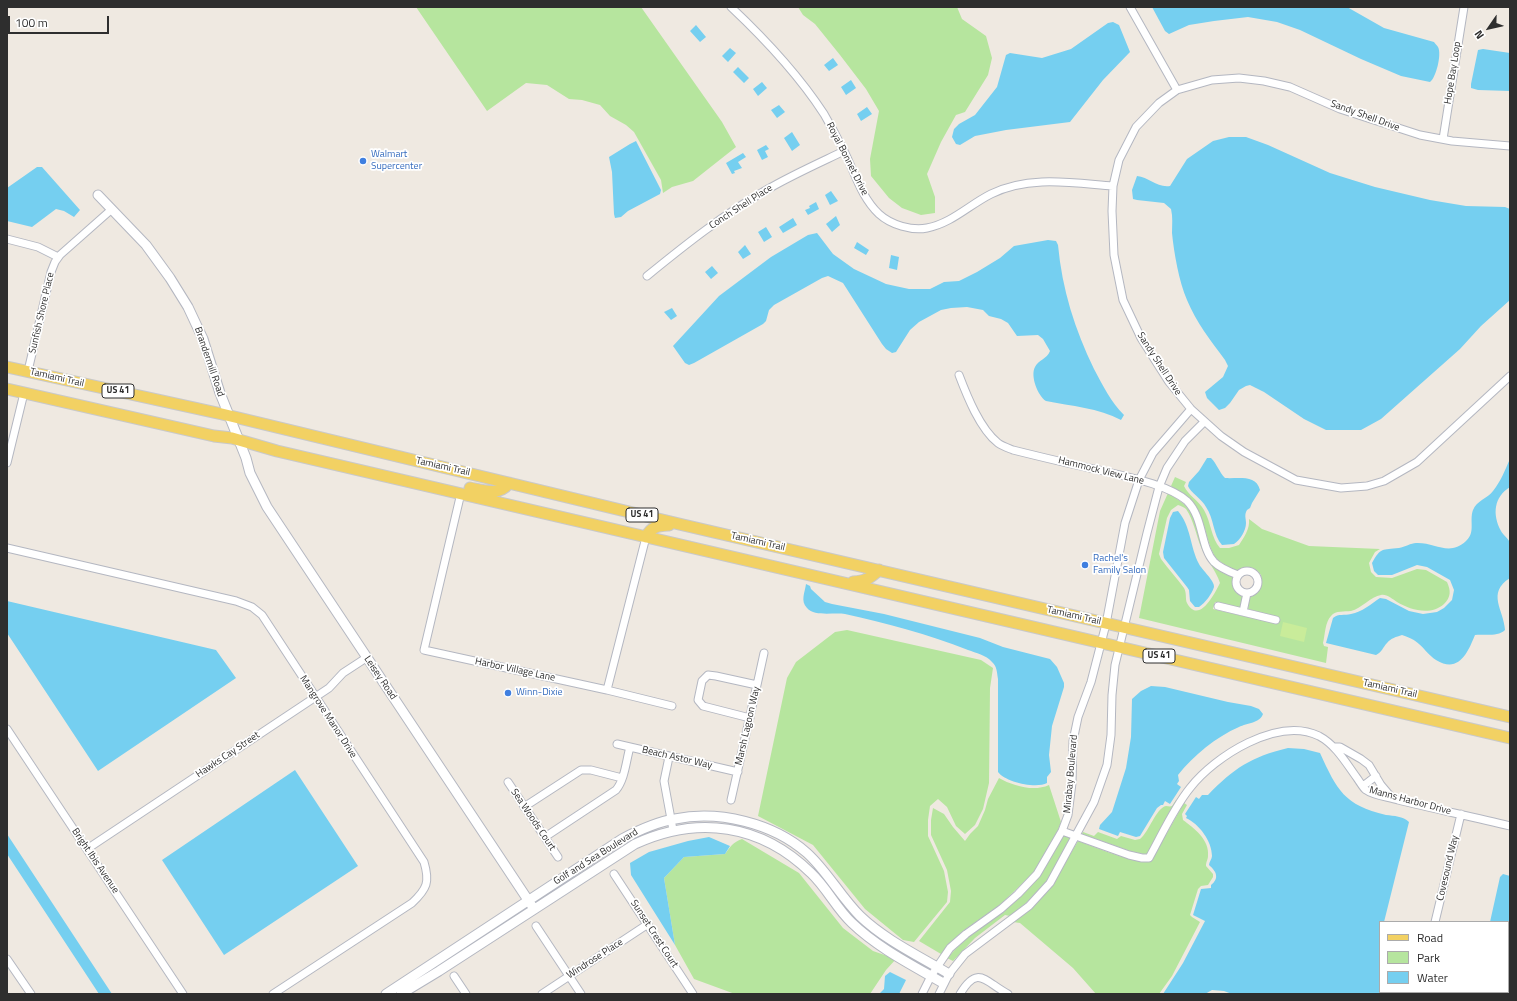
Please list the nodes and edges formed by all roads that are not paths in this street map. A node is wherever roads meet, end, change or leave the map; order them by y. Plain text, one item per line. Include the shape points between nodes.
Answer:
1 (731, 7) edge
2 (1130, 7) edge
3 (1464, 7) edge
4 (1177, 90) junction
5 (1442, 139) junction
6 (1510, 146) edge
7 (844, 151) junction
8 (1113, 186) junction
9 (98, 195) dead end
10 (112, 209) junction
11 (7, 239) edge
12 (58, 257) junction
13 (646, 276) dead end
14 (7, 367) edge
15 (28, 371) junction
16 (959, 375) dead end
17 (1510, 376) edge
18 (7, 389) edge
19 (24, 393) junction
20 (1191, 410) junction
21 (228, 416) junction
22 (1204, 422) junction
23 (238, 440) junction
24 (7, 463) edge
25 (1139, 480) junction
26 (509, 483) junction
27 (427, 485) junction
28 (1159, 487) junction
29 (461, 493) junction
30 (679, 524) junction
31 (646, 537) junction
32 (7, 548) edge
33 (879, 570) junction
34 (1238, 575) junction
35 (842, 582) junction
36 (1247, 593) junction
37 (1218, 606) dead end
38 (1243, 612) junction
39 (1276, 620) dead end
40 (1106, 624) junction
41 (1124, 628) junction
42 (1101, 643) junction
43 (1120, 647) junction
44 (764, 653) dead end
45 (366, 658) junction
46 (758, 686) junction
47 (608, 690) junction
48 (315, 697) junction
49 (672, 706) dead end
50 (1510, 717) edge
51 (750, 718) junction
52 (7, 729) edge
53 (1510, 738) edge
54 (617, 744) dead end
55 (630, 747) junction
56 (1334, 747) junction
57 (669, 756) junction
58 (738, 772) junction
59 (1376, 776) junction
60 (622, 778) junction
61 (508, 782) dead end
62 (1362, 786) junction
63 (1392, 798) junction
64 (731, 800) dead end
65 (524, 807) junction
66 (1461, 814) junction
67 (671, 820) junction
68 (1510, 826) edge
69 (672, 830) junction
70 (1062, 831) junction
71 (1077, 836) junction
72 (545, 837) junction
73 (87, 849) junction
74 (558, 857) dead end
75 (614, 874) dead end
76 (528, 901) junction
77 (534, 909) junction
78 (1435, 921) edge
79 (648, 924) junction
80 (536, 926) dead end
81 (7, 959) edge
82 (936, 967) junction
83 (949, 974) junction
84 (454, 976) dead end
85 (569, 976) junction
86 (930, 976) junction
87 (943, 983) junction
88 (1003, 993) edge
89 (30, 994) edge
90 (183, 994) edge
91 (273, 994) edge
92 (386, 994) edge
93 (401, 994) edge
94 (466, 994) edge
95 (542, 994) edge
96 (581, 994) edge
97 (694, 994) edge
98 (922, 994) edge
99 (939, 994) edge
100 (960, 994) edge

1 - 7 street, Royal Bonnet Drive via 765,39 798,78 824,115
2 - 4 street
3 - 5 street, Hope Bay Loop
4 - 5 street, Sandy Shell Drive via 1212,80 1239,78 1264,81 1290,87 1340,109 1420,136
4 - 8 street, Sandy Shell Drive via 1159,103 1136,127 1119,160
5 - 6 street, Sandy Shell Drive
7 - 8 street, Royal Bonnet Drive via 871,206 890,221 912,228 937,226 993,193 1035,182 1055,181
7 - 13 street, Conch Shell Place via 768,189 723,217
8 - 20 street, Sandy Shell Drive via 1114,255 1123,300 1141,338 1169,382
9 - 10 street, Brandermill Road
10 - 12 street, Sunfish Shore Place
10 - 21 street, Brandermill Road via 146,245 188,307 203,339
11 - 12 street via 38,247
12 - 15 street, Sunfish Shore Place via 51,272
14 - 15 main road, Tamiami Trail / US 41
15 - 21 main road, Tamiami Trail / US 41
16 - 25 street, Hammock View Lane via 969,402 990,436 1000,445
17 - 22 street, Sandy Shell Drive via 1417,462 1384,481 1367,486 1341,488 1296,480 1244,452
18 - 19 main road, Tamiami Trail / US 41
19 - 23 main road, Tamiami Trail / US 41
19 - 24 street
20 - 22 street, Sandy Shell Drive
20 - 25 street, Mirabay Boulevard via 1153,453
21 - 23 street, Brandermill Road
21 - 26 main road, Tamiami Trail / US 41
22 - 28 street, Mirabay Boulevard via 1185,441 1167,468
23 - 27 main road, Tamiami Trail / US 41
23 - 45 street, Leisey Road via 258,492
25 - 28 street, Hammock View Lane
25 - 40 street, Mirabay Boulevard via 1126,523
26 - 27 main road via 505,489 490,492 441,481
26 - 30 main road, Tamiami Trail / US 41
27 - 29 main road, Tamiami Trail / US 41
28 - 34 street, Hammock View Lane via 1169,490 1187,502 1198,517 1210,556 1215,563
28 - 41 street, Mirabay Boulevard
29 - 31 main road, Tamiami Trail / US 41
29 - 47 street, Harbor Village Lane via 424,650
30 - 31 main road via 655,526
30 - 33 main road, Tamiami Trail / US 41
31 - 35 main road, Tamiami Trail / US 41
31 - 47 street
32 - 48 street, Mangrove Manor Drive via 236,601 252,607 262,615
33 - 35 main road via 864,581
33 - 40 main road, Tamiami Trail / US 41
34 - 36 street via 1238,588
34 - 36 street, Hammock View Lane via 1247,570 1258,577 1257,588
35 - 42 main road, Tamiami Trail / US 41
36 - 38 street
37 - 38 street
38 - 39 street
40 - 41 main road, Tamiami Trail / US 41
40 - 42 street, Mirabay Boulevard
41 - 43 street, Mirabay Boulevard
41 - 50 main road, Tamiami Trail / US 41
42 - 43 main road, Tamiami Trail / US 41
42 - 70 street, Mirabay Boulevard via 1073,741 1072,783 1068,815
43 - 53 main road, Tamiami Trail / US 41
43 - 71 street, Mirabay Boulevard via 1115,665 1111,735 1106,765 1094,802
44 - 46 street, Marsh Lagoon Way
45 - 48 street, Hawks Cay Street via 343,673 329,688
45 - 76 street, Leisey Road
46 - 51 street, Marsh Lagoon Way
46 - 51 street via 708,675 702,681 698,700 703,706
47 - 49 street
48 - 73 street, Hawks Cay Street
48 - 91 street, Mangrove Manor Drive via 424,862 427,883 422,894 412,903
51 - 58 street, Marsh Lagoon Way
52 - 73 street, Bright Ibis Avenue
54 - 55 street, Beach Astor Way
55 - 57 street, Beach Astor Way
55 - 60 street
56 - 59 street via 1340,747 1361,759 1369,765
56 - 62 street, Manns Harbor Drive
56 - 71 street, Manns Harbor Drive via 1320,736 1293,730 1272,733 1232,750 1190,787 1149,858 1128,855
57 - 58 street, Beach Astor Way
57 - 67 street via 664,781
58 - 64 street, Marsh Lagoon Way
59 - 62 street
59 - 63 street
60 - 65 street via 581,770
60 - 72 street via 616,790
61 - 65 street, Sea Woods Court
62 - 63 street, Manns Harbor Drive via 1366,790
63 - 66 street, Manns Harbor Drive
65 - 72 street, Sea Woods Court
66 - 68 street, Manns Harbor Drive
66 - 78 street, Covesound Way
67 - 69 street
67 - 76 street, Golf and Sea Boulevard via 638,830 622,839
67 - 82 street, Golf and Sea Boulevard via 702,816 724,818 769,830 792,841 820,866 848,904 874,929
69 - 77 street, Golf and Sea Boulevard via 635,844
69 - 86 street, Golf and Sea Boulevard via 701,827 739,831 783,849 812,875 856,927
70 - 71 street, Manns Harbor Drive
70 - 82 street, Mirabay Boulevard via 1037,874 1001,909 950,948
71 - 83 street, Mirabay Boulevard via 1050,883 1029,906 973,947
72 - 74 street, Sea Woods Court
73 - 90 street, Bright Ibis Avenue
75 - 79 street, Sunset Crest Court
76 - 77 street, Leisey Road
76 - 92 street, Golf and Sea Boulevard
77 - 93 street, Golf and Sea Boulevard
79 - 85 street, Windrose Place
79 - 97 street, Sunset Crest Court
80 - 85 street
81 - 89 street
82 - 83 street, Golf and Sea Boulevard
82 - 86 street, Mirabay Boulevard
83 - 87 street, Mirabay Boulevard
84 - 94 street
85 - 95 street, Windrose Place
85 - 96 street
86 - 87 street, Golf and Sea Boulevard
86 - 98 street, Mirabay Boulevard
87 - 99 street, Mirabay Boulevard
88 - 100 street via 977,977 970,980

